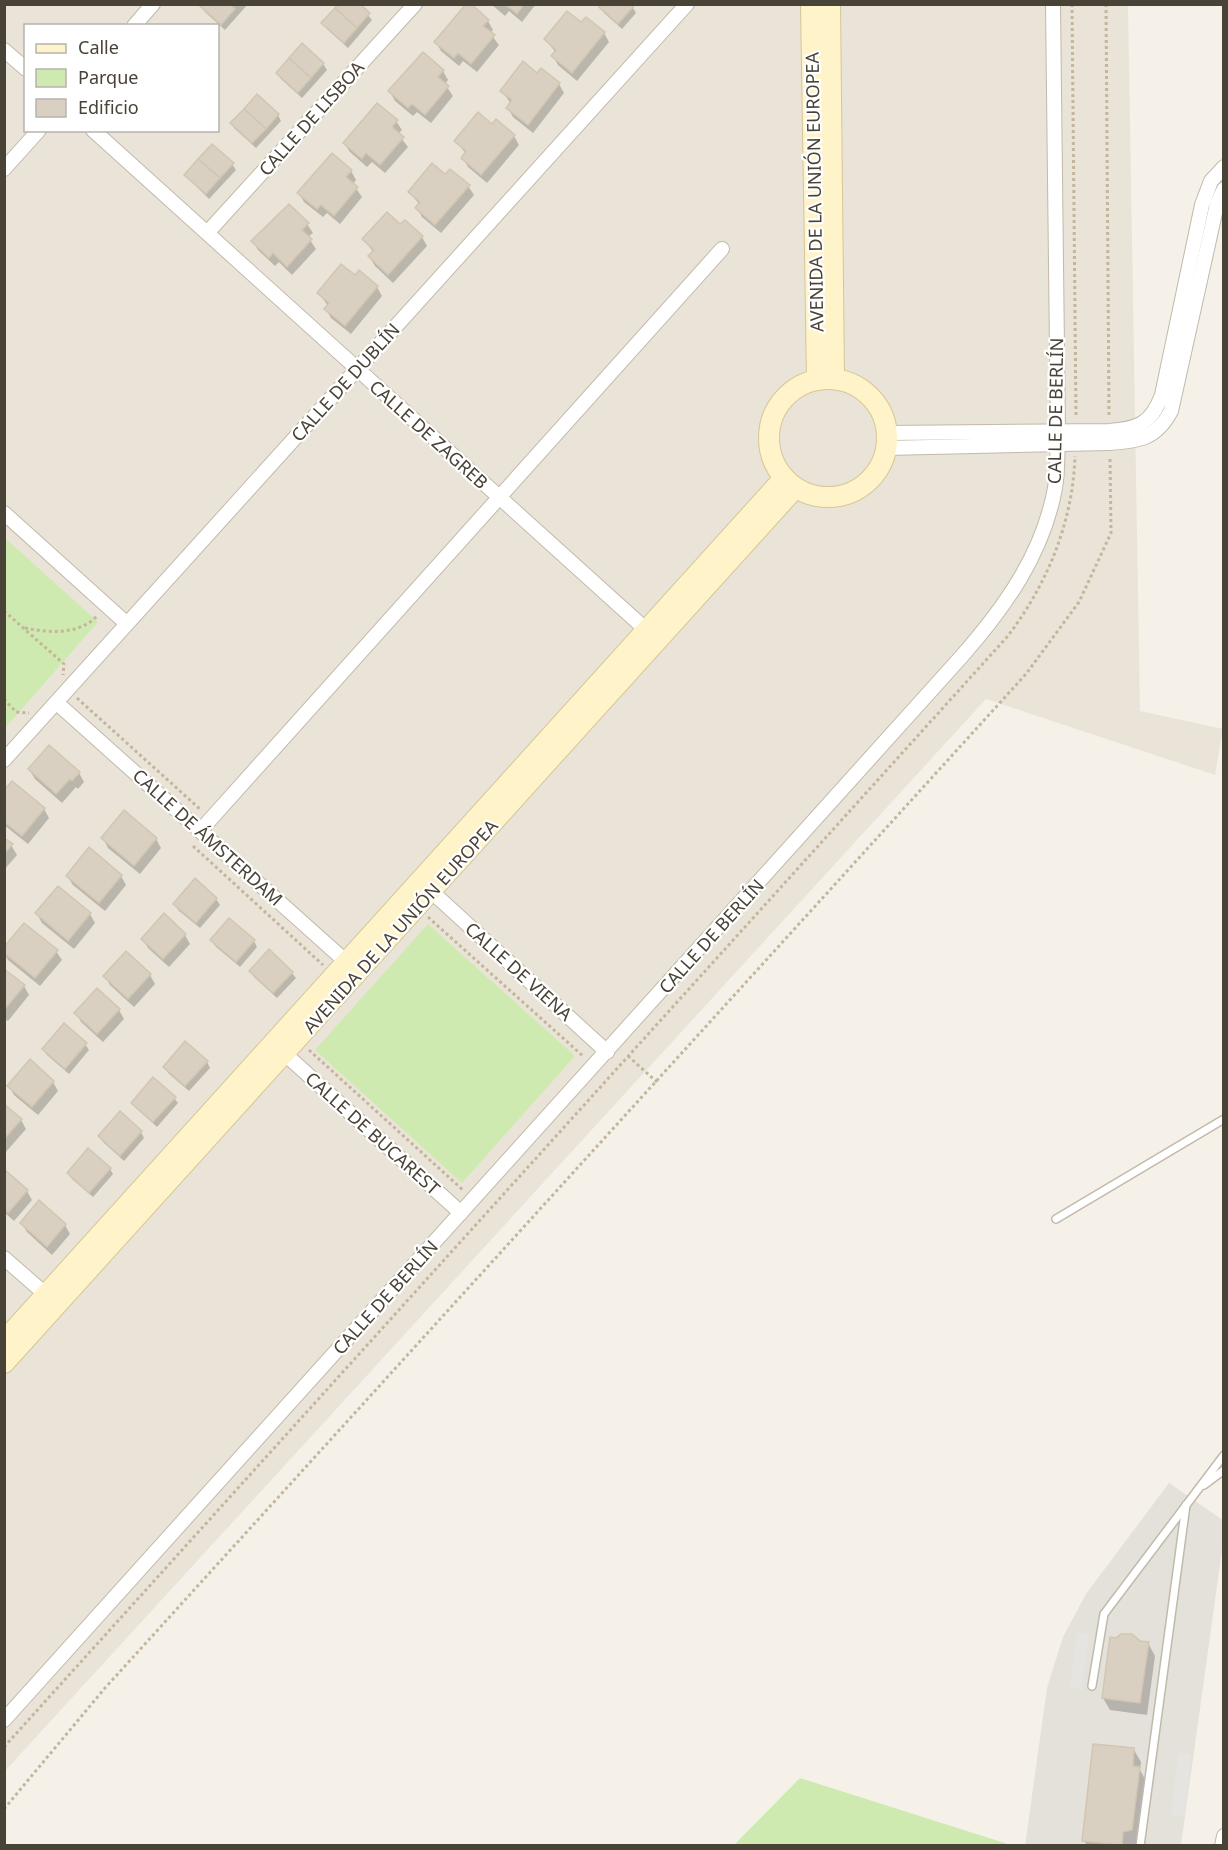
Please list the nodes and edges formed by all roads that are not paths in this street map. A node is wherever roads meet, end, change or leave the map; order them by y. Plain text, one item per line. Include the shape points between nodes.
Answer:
1 (153, 4) edge
2 (415, 4) edge
3 (687, 4) edge
4 (811, 4) edge
5 (830, 4) edge
6 (1053, 4) edge
7 (136, 24) edge
8 (4, 50) edge
9 (24, 67) edge
10 (37, 132) edge
11 (95, 132) edge
12 (1224, 167) edge
13 (4, 169) edge
14 (1224, 189) edge
15 (208, 232) junction
16 (722, 249) dead end
17 (357, 369) junction
18 (826, 380) junction
19 (1057, 438) junction
20 (1076, 438) junction
21 (886, 441) junction
22 (790, 483) junction
23 (499, 497) junction
24 (4, 513) edge
25 (126, 623) junction
26 (652, 635) junction
27 (57, 703) junction
28 (4, 760) edge
29 (200, 831) junction
30 (431, 891) junction
31 (346, 970) junction
32 (607, 1052) junction
33 (285, 1054) junction
34 (1224, 1119) edge
35 (461, 1213) junction
36 (1056, 1219) dead end
37 (4, 1258) edge
38 (52, 1300) junction
39 (4, 1341) edge
40 (4, 1363) edge
41 (1224, 1455) edge
42 (1224, 1470) edge
43 (1197, 1490) junction
44 (1186, 1505) junction
45 (1092, 1686) dead end
46 (4, 1720) edge
47 (1224, 1836) edge
48 (1140, 1845) edge
49 (1222, 1845) edge

1 - 7 street
2 - 15 street, CALLE DE LISBOA
3 - 17 street, CALLE DE DUBLÍN
4 - 18 street, AVENIDA DE LA UNIÓN EUROPEA
5 - 18 street, AVENIDA DE LA UNIÓN EUROPEA
6 - 19 street, CALLE DE BERLÍN
8 - 9 street
10 - 13 street
11 - 15 street, CALLE DE ZAGREB
12 - 20 street via 1211,181 1202,205 1158,406 1134,428
14 - 20 street via 1217,204 1175,397 1165,422 1135,441
15 - 17 street, CALLE DE ZAGREB
16 - 23 street
17 - 23 street, CALLE DE ZAGREB
17 - 25 street, CALLE DE DUBLÍN
18 - 21 street via 844,381 862,389 876,403 885,420
18 - 22 street via 806,383 790,393 777,408 770,426 774,464
19 - 20 street
19 - 21 street
19 - 32 street, CALLE DE BERLÍN via 1055,487 1041,534 1020,581 993,621
21 - 22 street via 884,459 874,476 841,497 821,498
22 - 26 street, AVENIDA DE LA UNIÓN EUROPEA
23 - 26 street, CALLE DE ZAGREB
23 - 29 street
24 - 25 street via 108,616
25 - 27 street, CALLE DE DUBLÍN via 68,679
26 - 30 street, AVENIDA DE LA UNIÓN EUROPEA
26 - 31 street, AVENIDA DE LA UNIÓN EUROPEA
27 - 28 street, CALLE DE DUBLÍN
27 - 29 street, CALLE DE ÁMSTERDAM
29 - 31 street, CALLE DE ÁMSTERDAM
30 - 31 street, AVENIDA DE LA UNIÓN EUROPEA
30 - 32 street, CALLE DE VIENA
31 - 33 street, AVENIDA DE LA UNIÓN EUROPEA
31 - 38 street, AVENIDA DE LA UNIÓN EUROPEA
32 - 35 street, CALLE DE BERLÍN
33 - 35 street, CALLE DE BUCAREST
33 - 38 street, AVENIDA DE LA UNIÓN EUROPEA
34 - 36 lane
35 - 46 street, CALLE DE BERLÍN
37 - 38 street
38 - 39 street, AVENIDA DE LA UNIÓN EUROPEA
38 - 40 street, AVENIDA DE LA UNIÓN EUROPEA
41 - 43 lane
42 - 43 lane
43 - 44 lane
44 - 45 lane via 1104,1614
44 - 48 lane
47 - 49 street

